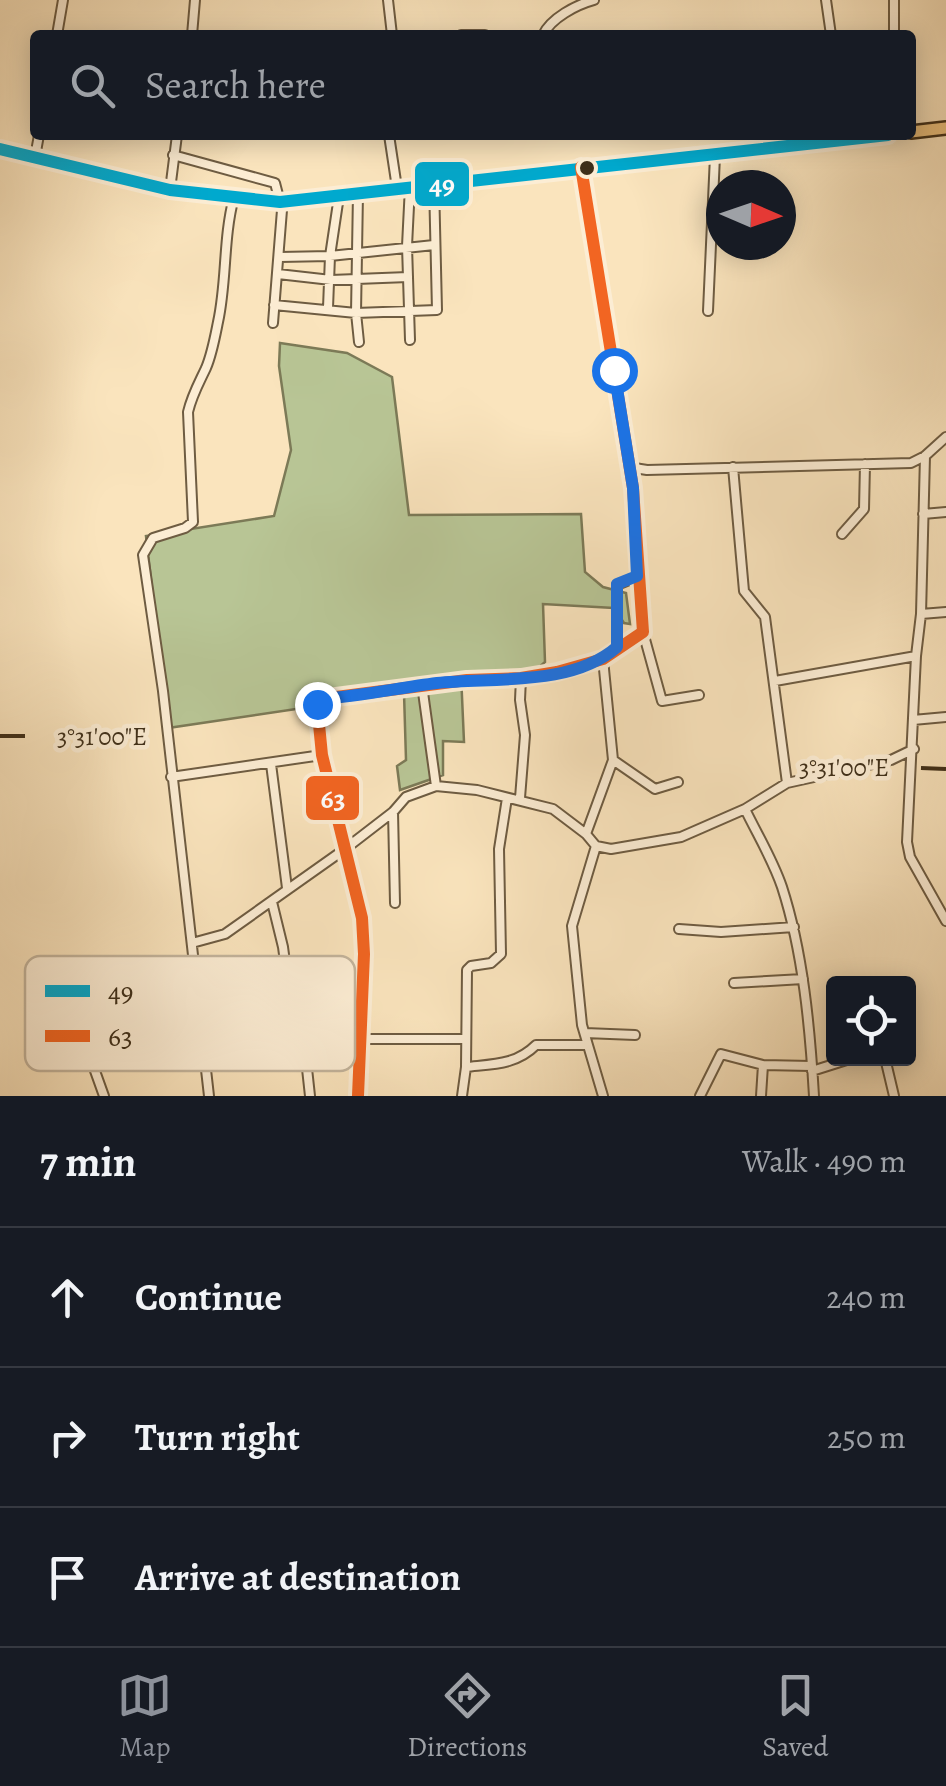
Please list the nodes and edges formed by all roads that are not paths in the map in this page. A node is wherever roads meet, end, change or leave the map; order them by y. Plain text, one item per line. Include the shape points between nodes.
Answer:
1 (63, 0) edge
2 (195, 0) edge
3 (388, 0) edge
4 (594, 0) edge
5 (826, 0) edge
6 (894, 0) edge
7 (57, 30) edge
8 (192, 30) edge
9 (391, 30) edge
10 (545, 30) edge
11 (830, 30) edge
12 (894, 30) edge
13 (946, 128) edge
14 (916, 131) edge
15 (37, 140) edge
16 (176, 140) edge
17 (390, 140) edge
18 (830, 140) edge
19 (0, 150) edge
20 (173, 155) junction
21 (714, 156) junction
22 (35, 157) junction
23 (581, 167) junction
24 (434, 184) junction
25 (410, 186) junction
26 (397, 188) junction
27 (170, 190) junction
28 (358, 193) junction
29 (340, 196) junction
30 (234, 198) junction
31 (280, 202) junction
32 (434, 245) junction
33 (407, 246) junction
34 (358, 252) junction
35 (330, 256) junction
36 (280, 257) junction
37 (278, 274) junction
38 (408, 278) junction
39 (331, 280) junction
40 (357, 280) junction
41 (274, 305) junction
42 (328, 308) junction
43 (411, 309) junction
44 (708, 311) dead end
45 (356, 313) junction
46 (273, 323) dead end
47 (410, 340) dead end
48 (359, 342) dead end
49 (946, 436) edge
50 (925, 456) junction
51 (865, 464) junction
52 (628, 467) junction
53 (733, 467) junction
54 (946, 512) edge
55 (922, 514) junction
56 (842, 534) dead end
57 (637, 576) junction
58 (946, 612) edge
59 (921, 614) junction
60 (642, 632) junction
61 (617, 647) junction
62 (916, 656) junction
63 (603, 659) junction
64 (521, 678) junction
65 (775, 680) junction
66 (422, 685) junction
67 (699, 695) dead end
68 (946, 717) edge
69 (914, 720) junction
70 (914, 749) junction
71 (322, 755) junction
72 (613, 760) junction
73 (891, 760) junction
74 (271, 764) junction
75 (910, 773) junction
76 (172, 777) junction
77 (678, 782) dead end
78 (787, 783) junction
79 (436, 786) junction
80 (507, 798) junction
81 (520, 798) junction
82 (745, 809) junction
83 (393, 812) junction
84 (586, 834) junction
85 (596, 846) junction
86 (345, 849) junction
87 (287, 888) junction
88 (272, 902) junction
89 (395, 902) dead end
90 (946, 922) edge
91 (794, 927) junction
92 (679, 928) dead end
93 (192, 942) junction
94 (194, 956) edge
95 (284, 956) edge
96 (803, 980) junction
97 (734, 983) dead end
98 (586, 1033) junction
99 (634, 1036) dead end
100 (362, 1038) junction
101 (464, 1038) junction
102 (586, 1044) junction
103 (763, 1065) junction
104 (826, 1065) edge
105 (887, 1066) edge
106 (466, 1067) junction
107 (812, 1068) junction
108 (95, 1071) edge
109 (207, 1071) edge
110 (307, 1071) edge
111 (104, 1096) edge
112 (209, 1096) edge
113 (310, 1096) edge
114 (358, 1096) edge
115 (462, 1096) edge
116 (603, 1096) edge
117 (700, 1096) edge
118 (761, 1096) edge
119 (814, 1096) edge
120 (894, 1096) edge

1 - 7 street
2 - 8 street
3 - 9 street
4 - 10 street
5 - 11 street
6 - 12 street
13 - 14 highway
15 - 22 street
16 - 20 street
17 - 26 street
18 - 21 highway
19 - 22 highway
20 - 27 street
20 - 31 street via 273,181
21 - 23 highway
21 - 44 street
22 - 27 highway
23 - 24 highway
23 - 52 street
24 - 25 highway
24 - 32 street
25 - 26 highway
25 - 33 street
26 - 28 highway
27 - 30 highway
28 - 29 highway
28 - 34 street
29 - 31 highway
29 - 35 street
30 - 31 highway
30 - 76 street via 218,328 188,412 193,522 153,538 143,555
31 - 36 street
32 - 33 street
32 - 43 street via 437,310
33 - 34 street
33 - 38 street
34 - 35 street
34 - 40 street
35 - 36 street
35 - 39 street
36 - 37 street
37 - 39 street
37 - 41 street
38 - 40 street
38 - 43 street
39 - 40 street
39 - 42 street
40 - 45 street
41 - 42 street
41 - 46 street
42 - 45 street
43 - 45 street
43 - 47 street
45 - 48 street
49 - 50 street
50 - 51 street via 911,463
50 - 55 street
51 - 53 street
51 - 56 street via 864,509
52 - 53 street
52 - 57 street
53 - 65 street via 744,591 765,617
54 - 55 street
55 - 59 street
57 - 60 street
57 - 61 street via 617,584
58 - 59 street
59 - 62 street
60 - 61 street
60 - 67 street via 662,702
61 - 63 street
62 - 65 street
62 - 69 street
63 - 64 street
63 - 72 street
64 - 66 street
64 - 81 street
65 - 78 street
66 - 71 street via 321,699
66 - 79 street
68 - 69 street
69 - 70 street
70 - 73 street
70 - 75 street
71 - 74 street
71 - 86 street
72 - 77 street via 655,789
72 - 84 street
73 - 75 street
73 - 78 street
74 - 76 street
74 - 87 street
75 - 90 street via 910,857
76 - 93 street
78 - 82 street
79 - 80 street
79 - 83 street via 406,797
80 - 81 street
80 - 101 street via 499,849 501,954 468,970
81 - 84 street via 554,809
82 - 85 street via 680,837 610,850
82 - 91 street
83 - 86 street
83 - 89 street
84 - 85 street
85 - 98 street via 572,926
86 - 87 street
86 - 100 street via 364,936
87 - 88 street
88 - 93 street via 225,934
88 - 95 street
91 - 92 street
91 - 96 street
93 - 94 street
96 - 97 street
96 - 107 street
98 - 99 street
98 - 102 street
100 - 101 street
100 - 114 street
101 - 106 street
102 - 106 street via 536,1045 524,1058
102 - 116 street
103 - 107 street
103 - 117 street via 720,1054
103 - 118 street
104 - 107 street
105 - 120 street
106 - 115 street
107 - 119 street
108 - 111 street
109 - 112 street
110 - 113 street

